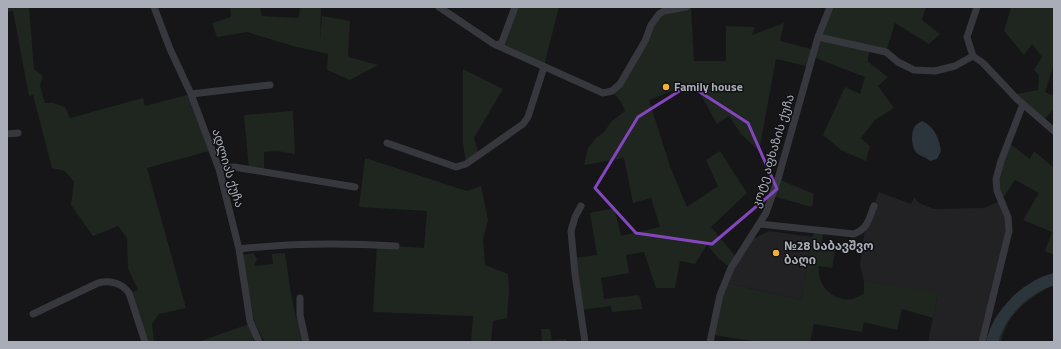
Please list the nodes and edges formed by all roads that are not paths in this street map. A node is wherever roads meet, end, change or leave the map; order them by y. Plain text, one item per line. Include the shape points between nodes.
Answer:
1 (154, 7) edge
2 (438, 7) edge
3 (515, 7) edge
4 (686, 7) edge
5 (830, 7) edge
6 (977, 7) edge
7 (818, 37) junction
8 (494, 44) junction
9 (973, 56) junction
10 (544, 67) junction
11 (270, 85) dead end
12 (192, 94) junction
13 (1023, 104) junction
14 (1054, 131) edge
15 (18, 133) dead end
16 (7, 134) edge
17 (387, 143) dead end
18 (219, 169) junction
19 (355, 187) dead end
20 (581, 206) dead end
21 (874, 206) dead end
22 (759, 224) junction
23 (396, 246) dead end
24 (239, 249) junction
25 (300, 298) dead end
26 (33, 314) dead end
27 (145, 342) edge
28 (259, 342) edge
29 (306, 342) edge
30 (585, 342) edge
31 (710, 342) edge
32 (982, 342) edge

1 - 12 street, ადლიას ქუჩა via 170,49
2 - 8 street
3 - 8 street via 502,42
4 - 10 street via 664,11 656,18 620,84 612,91 603,93
5 - 7 street, კოტე აფხაზის ქუჩა
6 - 9 street via 967,37
7 - 9 street via 886,52 914,70 935,71 954,66
7 - 22 street, კოტე აფხაზის ქუჩა via 778,179 766,213
8 - 10 street
9 - 13 street
10 - 17 street via 528,117 516,130 466,164 456,167
11 - 12 street
12 - 18 street, ადლიას ქუჩა
13 - 14 street
13 - 32 street via 996,179 997,190 1008,217 1009,231
15 - 16 street
18 - 19 street via 234,167
18 - 24 street, ადლიას ქუჩა
20 - 30 street via 571,231
21 - 22 street via 865,228 854,234
22 - 31 street, კოტე აფხაზის ქუჩა via 731,268 720,295
23 - 24 street via 348,243 286,244
24 - 28 street, ადლიას ქუჩა via 250,321
25 - 29 street via 300,315
26 - 27 street via 98,283 111,282 125,287 129,293

